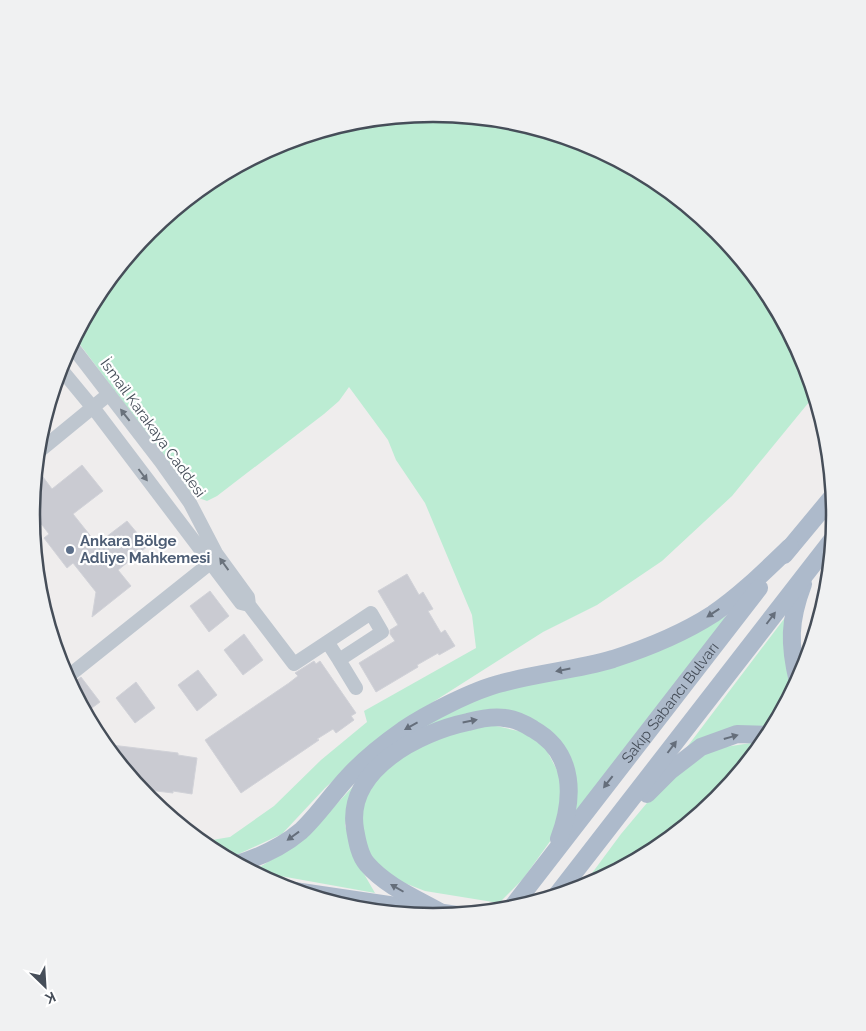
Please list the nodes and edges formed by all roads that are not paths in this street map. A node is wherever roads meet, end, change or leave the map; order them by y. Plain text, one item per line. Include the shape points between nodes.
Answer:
1 (76, 352) edge
2 (66, 375) edge
3 (109, 394) junction
4 (93, 408) junction
5 (47, 445) edge
6 (826, 505) edge
7 (790, 547) junction
8 (824, 549) edge
9 (210, 564) junction
10 (809, 568) junction
11 (249, 605) junction
12 (328, 643) junction
13 (339, 660) junction
14 (795, 668) edge
15 (73, 672) edge
16 (356, 688) dead end
17 (760, 734) edge
18 (599, 842) junction
19 (554, 853) junction
20 (246, 861) edge
21 (564, 886) edge
22 (345, 898) edge
23 (518, 899) edge
24 (412, 908) edge
25 (433, 908) edge

1 - 3 street, İsmail Karakaya Caddesi
2 - 4 street
3 - 4 street
11 -> 3 street, İsmail Karakaya Caddesi via 248,597 216,553 190,503
4 - 5 street
4 -> 9 street
6 - 7 main road, Sakıp Sabancı Bulvarı
7 -> 19 main road, Sakıp Sabancı Bulvarı
7 -> 20 main road via 736,597 658,643 612,659 501,683 450,704 404,729 349,776 301,831 280,846
8 - 10 main road, Sakıp Sabancı Bulvarı
9 - 11 street via 241,603
9 - 15 street
10 - 14 main road via 795,607 791,636
18 -> 10 main road, Sakıp Sabancı Bulvarı
11 - 12 street via 294,664
12 - 13 street
12 - 13 street via 371,613 382,632
13 - 16 street
18 -> 17 main road via 670,771 701,747 737,734
18 - 21 main road, Sakıp Sabancı Bulvarı
19 - 23 main road, Sakıp Sabancı Bulvarı
25 -> 19 main road via 384,881 366,863 357,842 354,822 358,797 372,772 408,744 446,726 505,718 517,721 549,740 567,772 569,785 564,826
22 - 24 main road

